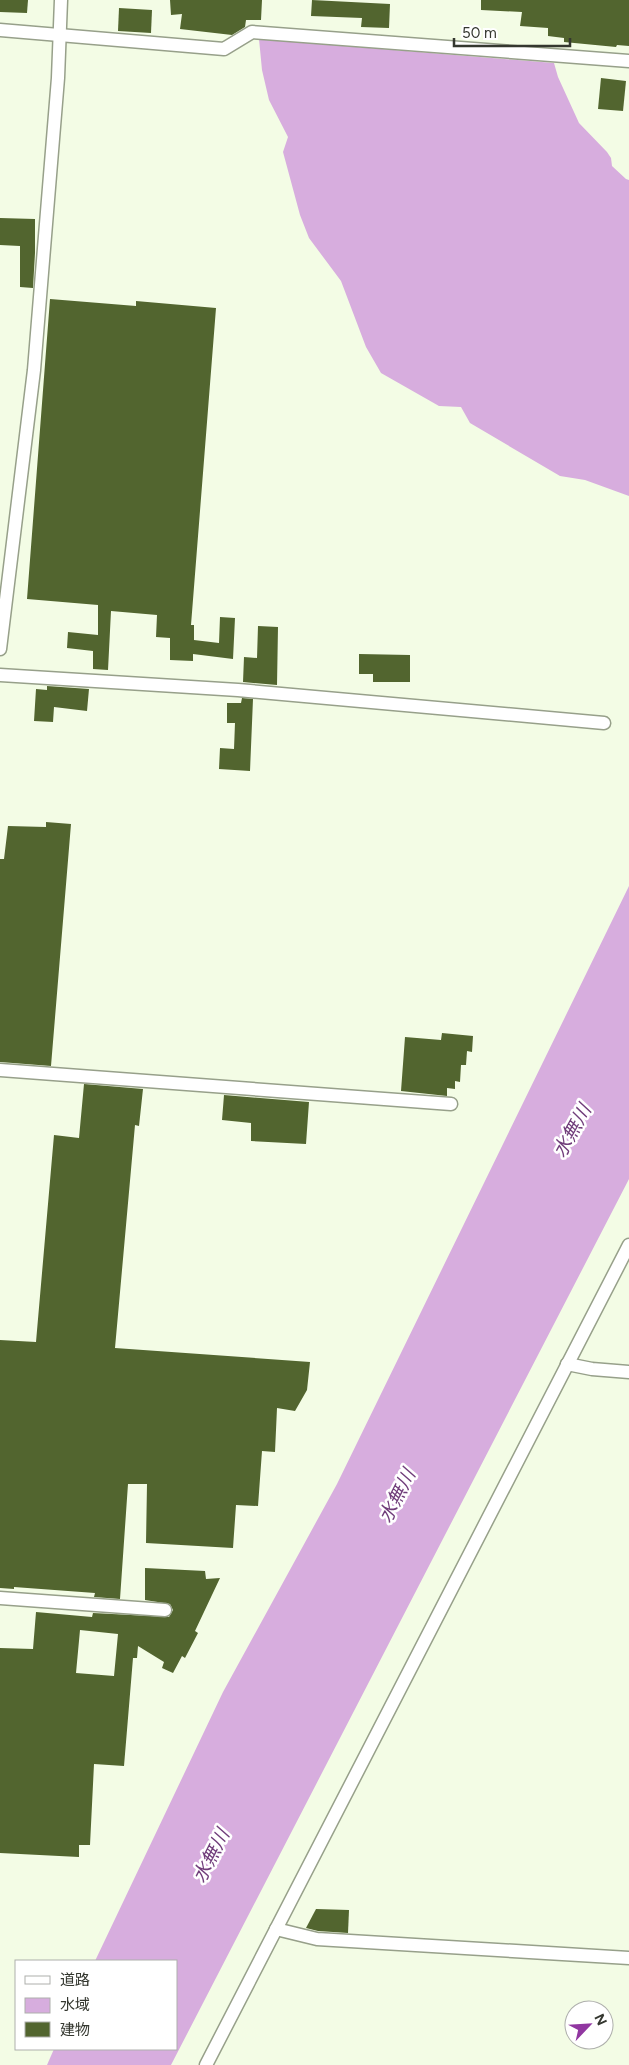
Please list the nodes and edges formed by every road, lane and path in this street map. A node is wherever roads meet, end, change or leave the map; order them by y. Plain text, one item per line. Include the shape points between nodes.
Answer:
1 (61, 0) edge
2 (0, 30) edge
3 (59, 34) junction
4 (629, 61) edge
5 (0, 649) edge
6 (0, 675) edge
7 (604, 723) dead end
8 (0, 1070) edge
9 (451, 1104) dead end
10 (629, 1245) edge
11 (567, 1364) junction
12 (629, 1372) edge
13 (0, 1598) edge
14 (165, 1610) dead end
15 (276, 1930) junction
16 (629, 1958) edge
17 (206, 2065) edge

1 - 3 street
2 - 3 street
3 - 4 street via 224,49 252,32
3 - 5 street via 34,370
6 - 7 street via 238,690
8 - 9 street
10 - 11 street
11 - 12 street
11 - 15 street
13 - 14 street
15 - 16 street via 317,1939
15 - 17 street

